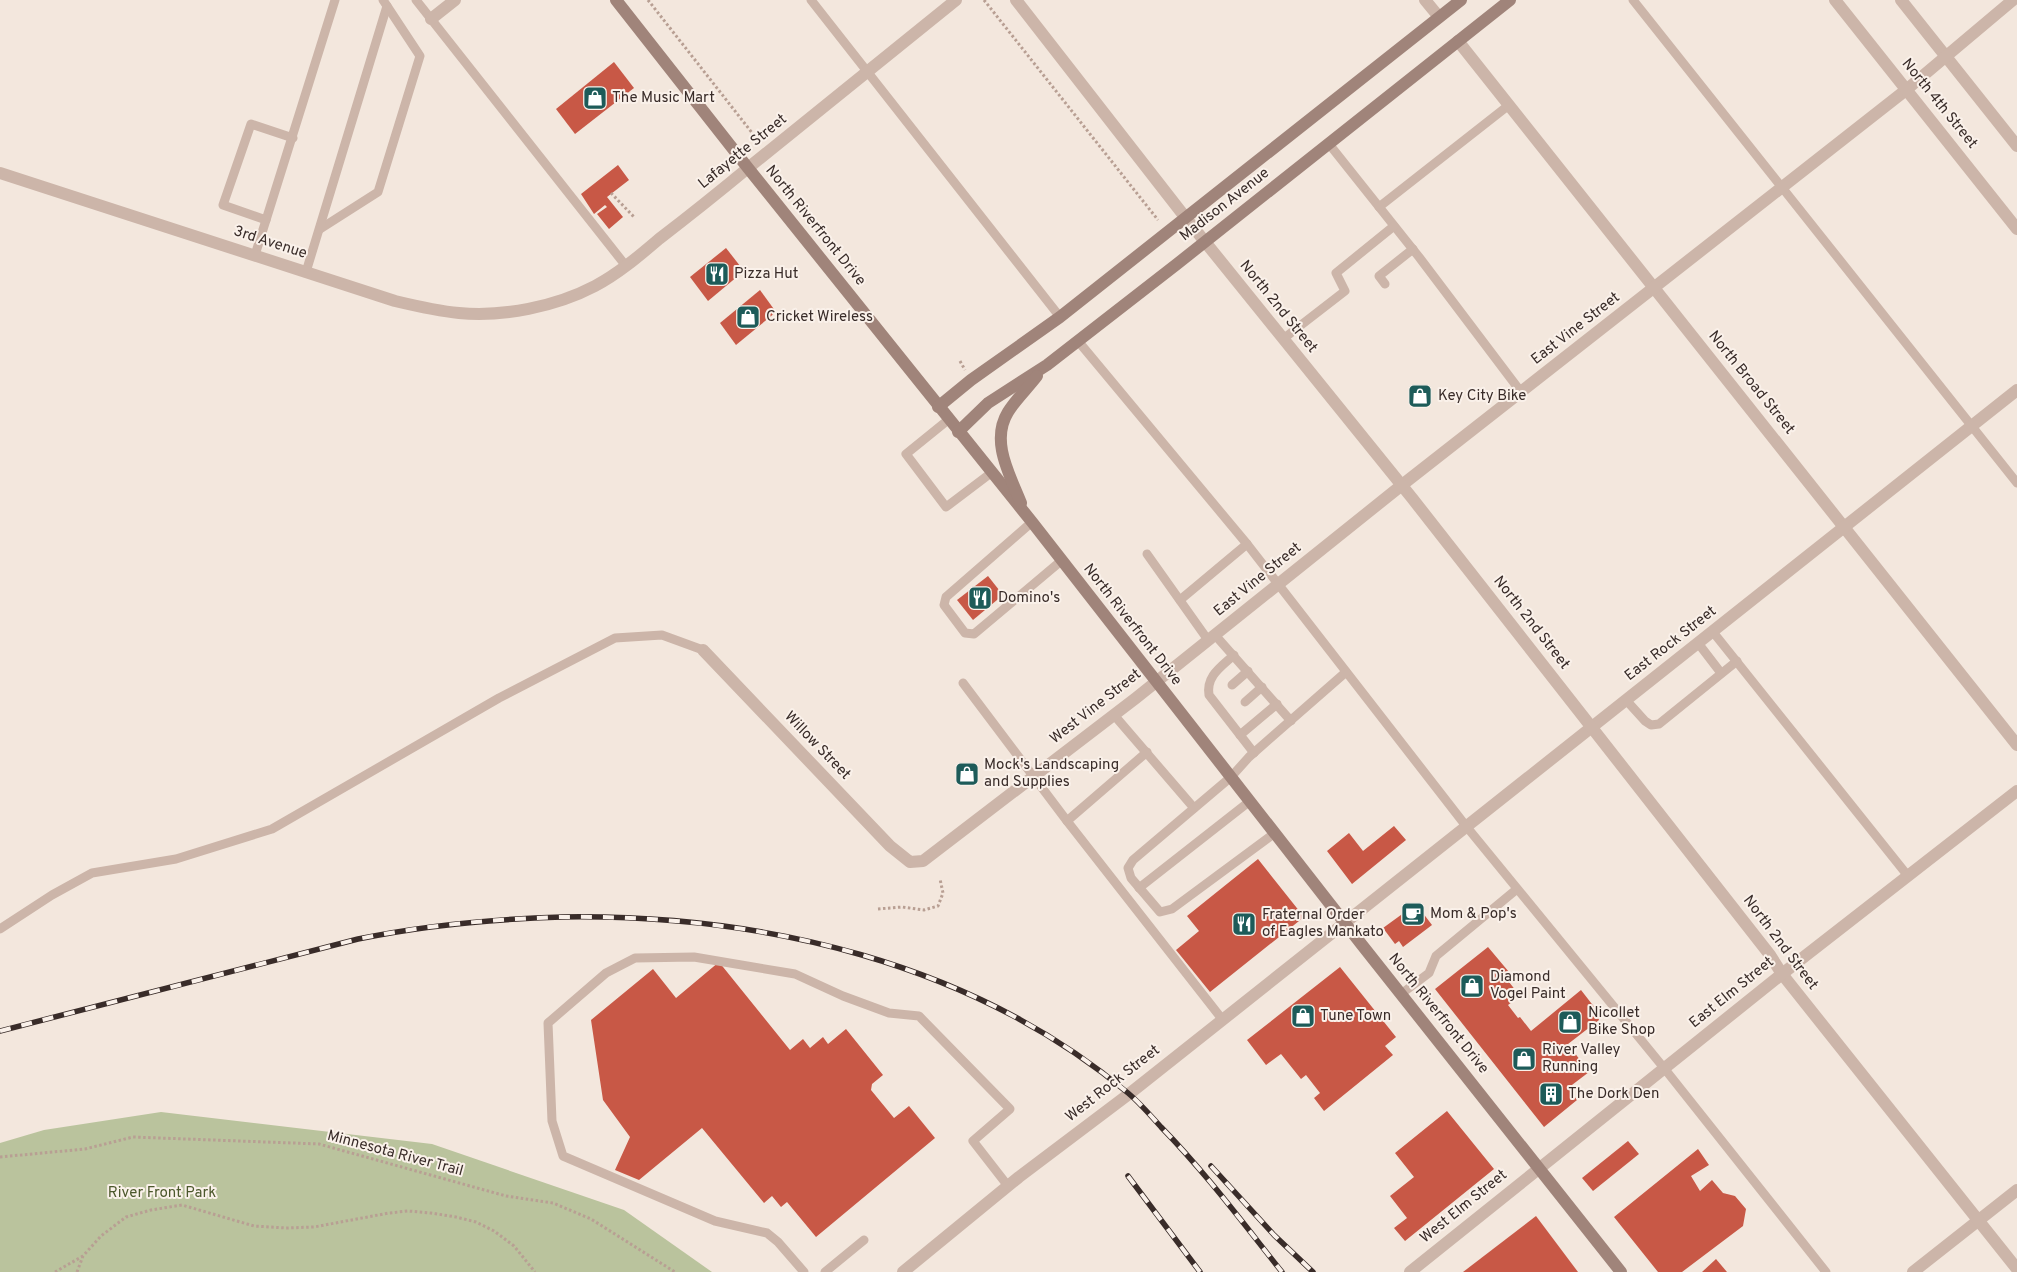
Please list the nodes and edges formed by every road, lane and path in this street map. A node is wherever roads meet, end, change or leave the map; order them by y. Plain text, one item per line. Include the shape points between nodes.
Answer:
1 (335, 0) edge
2 (416, 0) edge
3 (455, 0) edge
4 (616, 0) edge
5 (648, 0) edge
6 (811, 0) edge
7 (956, 0) edge
8 (984, 0) edge
9 (1016, 0) edge
10 (1425, 0) edge
11 (1461, 0) edge
12 (1510, 0) edge
13 (1633, 0) edge
14 (1835, 0) edge
15 (1901, 0) edge
16 (2013, 0) edge
17 (385, 3) edge
18 (1439, 17) junction
19 (431, 19) junction
20 (1458, 41) junction
21 (1946, 56) junction
22 (867, 73) junction
23 (1906, 90) junction
24 (1509, 105) junction
25 (753, 134) dead end
26 (293, 138) junction
27 (1329, 144) junction
28 (2017, 146) edge
29 (748, 168) junction
30 (0, 173) edge
31 (1782, 187) junction
32 (611, 193) dead end
33 (1379, 208) junction
34 (627, 212) junction
35 (622, 215) dead end
36 (1185, 216) junction
37 (635, 218) dead end
38 (266, 220) junction
39 (1158, 220) dead end
40 (1394, 226) junction
41 (320, 229) junction
42 (2017, 229) edge
43 (1204, 242) junction
44 (1412, 248) junction
45 (255, 255) junction
46 (626, 266) junction
47 (306, 272) junction
48 (1385, 284) dead end
49 (1654, 288) junction
50 (536, 307) joint
51 (1060, 317) junction
52 (1283, 339) junction
53 (1078, 341) junction
54 (1047, 365) junction
55 (2017, 390) edge
56 (1521, 392) junction
57 (938, 407) junction
58 (948, 420) junction
59 (1972, 426) junction
60 (958, 432) junction
61 (991, 473) junction
62 (2017, 482) edge
63 (1402, 485) junction
64 (1028, 519) junction
65 (1846, 528) junction
66 (1247, 544) junction
67 (1147, 554) dead end
68 (1061, 561) junction
69 (1278, 584) junction
70 (1180, 600) junction
71 (1713, 632) junction
72 (1212, 637) junction
73 (1698, 643) junction
74 (704, 650) joint
75 (1234, 656) junction
76 (1737, 662) junction
77 (1248, 672) junction
78 (1346, 672) junction
79 (1721, 673) junction
80 (1156, 680) junction
81 (963, 684) dead end
82 (1232, 685) dead end
83 (1262, 687) junction
84 (1626, 700) junction
85 (1245, 702) dead end
86 (1277, 704) junction
87 (1114, 715) junction
88 (1291, 721) junction
89 (1592, 726) junction
90 (1240, 735) junction
91 (2017, 745) edge
92 (1146, 752) junction
93 (1254, 753) junction
94 (1231, 777) junction
95 (1033, 778) junction
96 (2017, 791) edge
97 (1250, 801) junction
98 (1194, 808) junction
99 (1068, 821) junction
100 (1466, 826) junction
101 (1275, 833) junction
102 (910, 862) joint
103 (1908, 876) junction
104 (940, 879) dead end
105 (1139, 888) junction
106 (1517, 889) junction
107 (878, 910) dead end
108 (1345, 923) junction
109 (0, 929) edge
110 (1782, 974) junction
111 (1401, 994) junction
112 (1222, 1019) junction
113 (1664, 1068) junction
114 (0, 1157) edge
115 (1540, 1169) junction
116 (1008, 1186) junction
117 (2017, 1190) edge
118 (1978, 1221) junction
119 (864, 1240) dead end
120 (83, 1256) junction
121 (2017, 1269) edge
122 (55, 1272) edge
123 (77, 1272) edge
124 (535, 1272) edge
125 (675, 1272) edge
126 (804, 1272) edge
127 (825, 1272) edge
128 (903, 1272) edge
129 (1410, 1272) edge
130 (1622, 1272) edge
131 (1826, 1272) edge
132 (1913, 1272) edge

1 - 26 lane
2 - 19 lane
3 - 19 street
4 - 29 main road, North Riverfront Drive
5 - 25 path
6 - 22 lane
7 - 22 street, Lafayette Street
8 - 39 path
9 - 36 street, North 2nd Street
10 - 18 street
11 - 18 main road, Madison Avenue
12 - 20 main road, Madison Avenue
13 - 31 lane
14 - 23 street, North 4th Street
15 - 21 street
16 - 21 street, East Vine Street
17 - 41 lane
17 - 41 lane via 420,56 378,192
18 - 36 main road, Madison Avenue
19 - 46 lane
20 - 24 street, North Broad Street
20 - 27 main road, Madison Avenue
21 - 23 street, East Vine Street
21 - 28 street
22 - 29 street, Lafayette Street
22 - 51 lane
23 - 31 street, East Vine Street
23 - 42 street, North 4th Street
24 - 33 lane
24 - 49 street, North Broad Street
26 - 38 lane
26 - 38 lane via 250,124 223,205
27 - 33 lane
27 - 43 main road, Madison Avenue
29 - 46 street, Lafayette Street
29 - 57 main road, North Riverfront Drive
30 - 45 street, 3rd Avenue
31 - 49 street, East Vine Street
31 - 59 lane
32 - 34 path
33 - 40 lane
34 - 35 path
34 - 37 path
36 - 43 street, North 2nd Street
36 - 51 main road, Madison Avenue
38 - 45 lane
40 - 44 lane
40 - 52 lane via 1336,273 1345,291
41 - 47 lane
43 - 52 street, North 2nd Street
43 - 53 main road, Madison Avenue
44 - 48 lane via 1379,276
44 - 56 lane
45 - 47 street, 3rd Avenue
46 - 50 street, Lafayette Street via 595,286
47 - 50 street, 3rd Avenue via 427,309 479,313
49 - 56 street, East Vine Street
49 - 65 street, North Broad Street
51 - 57 main road, Madison Avenue
52 - 63 street, North 2nd Street
53 - 54 main road, Madison Avenue
53 - 66 lane
54 - 60 main road, Madison Avenue via 988,403
54 - 64 main road via 1008,412 1001,434 1003,456
55 - 59 street, East Rock Street
56 - 63 street, East Vine Street
57 - 58 main road, North Riverfront Drive
58 - 60 main road, North Riverfront Drive
58 - 61 lane via 906,454 946,507
59 - 62 lane
59 - 65 street, East Rock Street
60 - 61 main road, North Riverfront Drive
61 - 64 main road, North Riverfront Drive
63 - 69 street, East Vine Street
63 - 89 street, North 2nd Street
64 - 68 main road, North Riverfront Drive
64 - 68 lane via 946,597 944,605 965,633 974,634
65 - 71 street, East Rock Street
65 - 91 street, North Broad Street
66 - 69 lane
66 - 70 lane
67 - 70 lane
68 - 80 main road, North Riverfront Drive
69 - 72 street, East Vine Street
69 - 78 lane
70 - 72 lane
71 - 73 street, East Rock Street
71 - 76 lane
72 - 75 lane
72 - 80 street, East Vine Street
73 - 79 lane
73 - 84 street, East Rock Street
74 - 102 street, Willow Street via 890,846
74 - 109 lane via 662,635 615,638 499,698 272,829 176,859 92,874 52,895
75 - 77 lane
75 - 90 lane via 1214,672 1208,687 1209,695 1218,701
76 - 79 lane
76 - 103 lane
77 - 82 lane
77 - 83 lane
78 - 88 lane
78 - 100 lane
79 - 84 lane via 1659,724 1651,725 1644,721
80 - 87 street, West Vine Street
80 - 94 main road, North Riverfront Drive
81 - 95 lane
83 - 85 lane
83 - 86 lane
84 - 89 street, East Rock Street
86 - 88 lane
86 - 90 lane
87 - 92 lane
87 - 95 street, West Vine Street
88 - 93 lane
89 - 100 street, East Rock Street
89 - 110 street, North 2nd Street
90 - 93 lane
92 - 98 lane
92 - 99 lane
93 - 94 lane
94 - 97 main road, North Riverfront Drive
94 - 98 lane
95 - 99 lane
95 - 102 street, West Vine Street via 934,854 923,861
96 - 103 street, East Elm Street
97 - 101 main road, North Riverfront Drive
97 - 105 lane
98 - 105 lane via 1133,860 1128,868
99 - 112 lane
100 - 106 lane
100 - 108 street, East Rock Street
101 - 105 lane via 1172,910 1160,912
101 - 108 main road, North Riverfront Drive
103 - 110 street, East Elm Street
104 - 107 path via 943,892 938,906 924,910 902,907
106 - 111 lane via 1436,956 1429,973
106 - 113 lane
108 - 111 main road, North Riverfront Drive
108 - 112 street, West Rock Street
110 - 113 street, East Elm Street
110 - 118 street, North 2nd Street
111 - 115 main road, North Riverfront Drive
112 - 116 street, West Rock Street
113 - 115 street, East Elm Street
113 - 131 lane
114 - 125 path, Minnesota River Trail via 85,1149 133,1137 320,1144 506,1196 553,1203 591,1219
115 - 129 street, West Elm Street
115 - 130 main road, North Riverfront Drive
116 - 126 lane via 973,1142 1010,1109 919,1016 889,1013 795,974 694,957 635,958 606,973 548,1022 552,1121 563,1156 715,1221 767,1233
116 - 128 street, West Rock Street
117 - 118 street
118 - 121 street, North 2nd Street
118 - 132 street
119 - 127 lane
120 - 122 path
120 - 123 path
120 - 124 path via 101,1236 126,1217 182,1205 254,1226 286,1228 314,1227 408,1211 476,1222 514,1246

